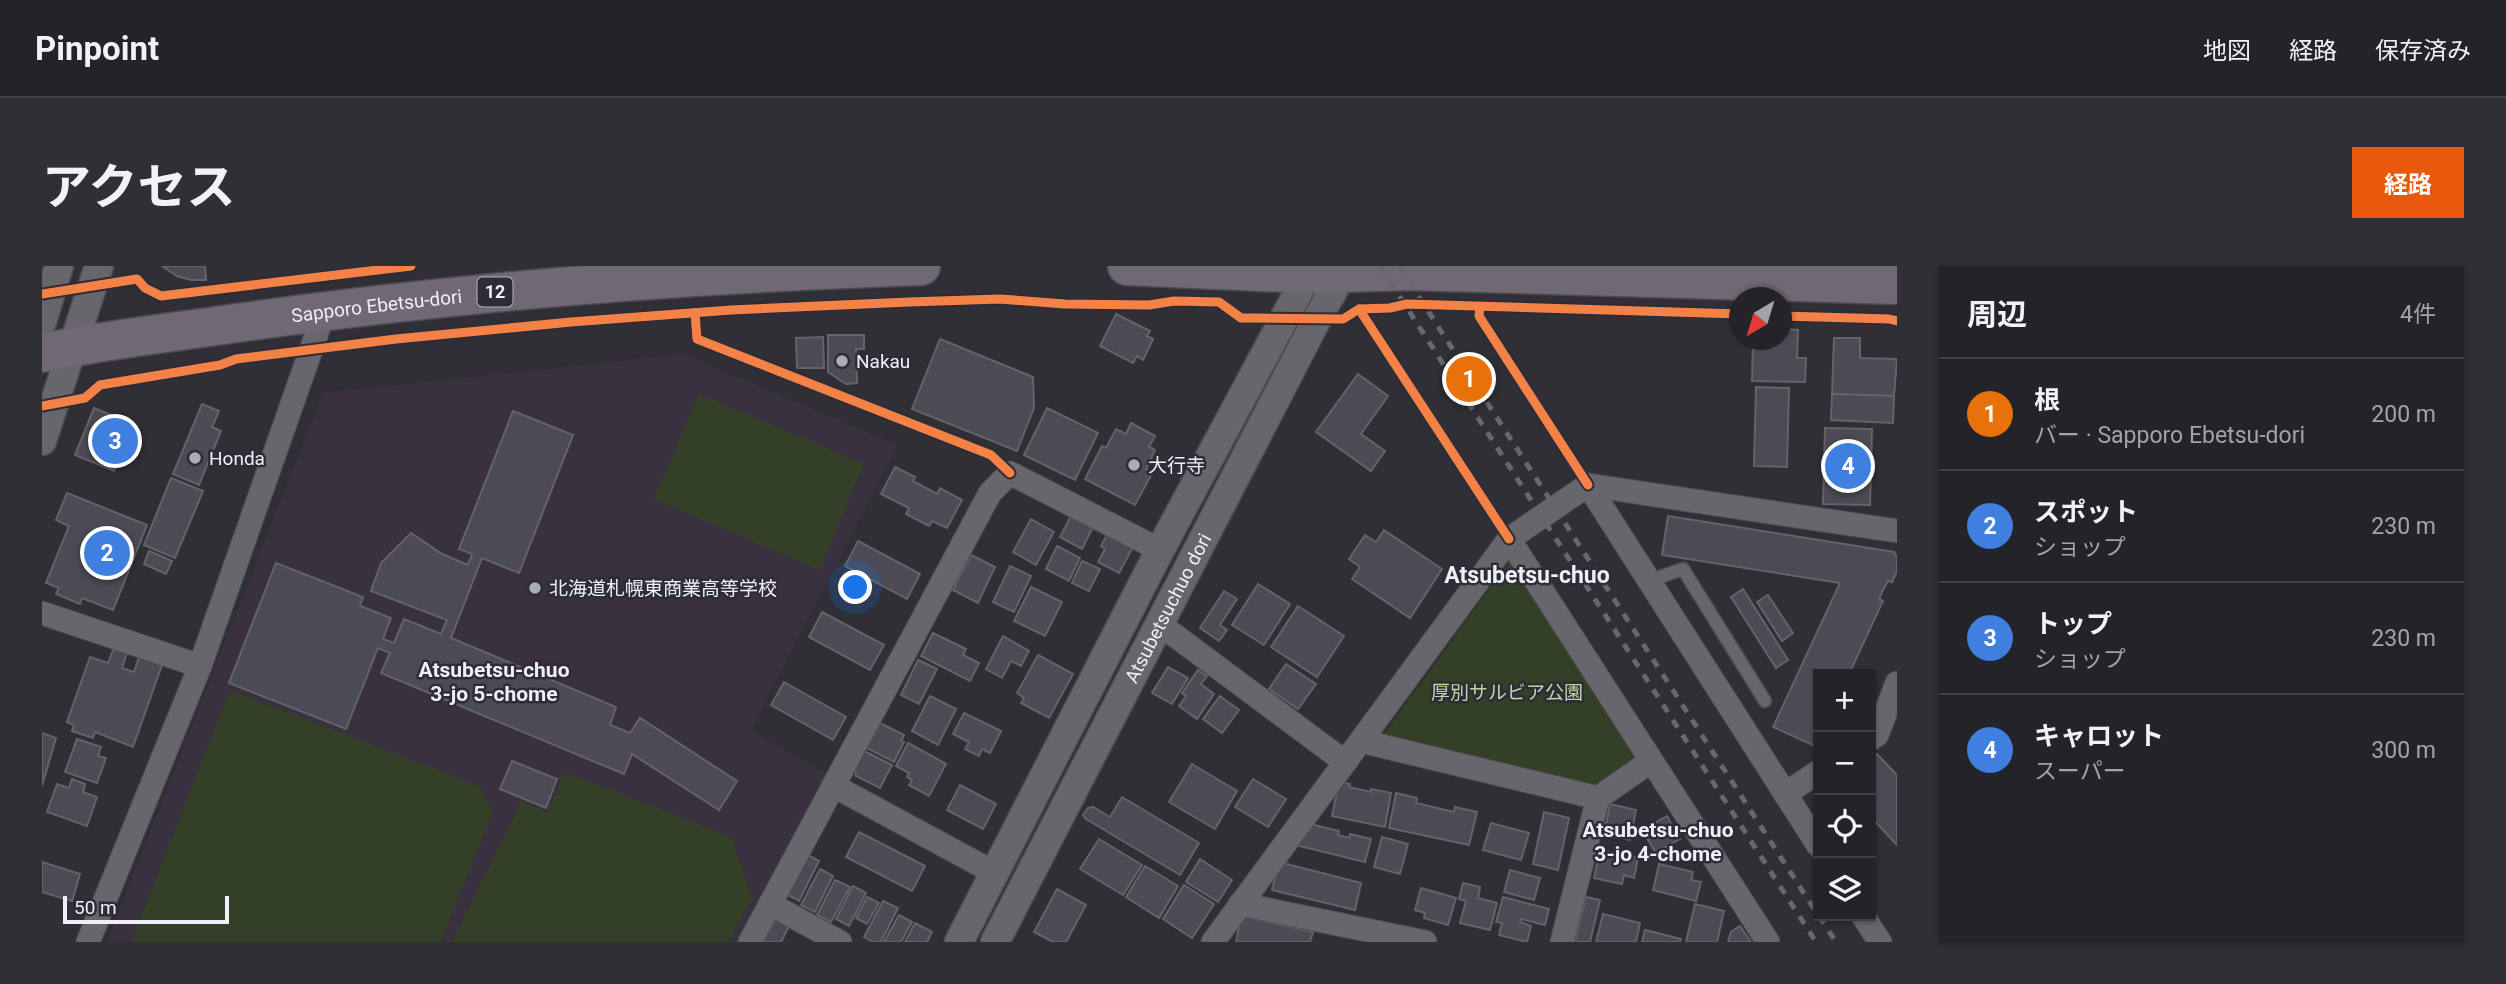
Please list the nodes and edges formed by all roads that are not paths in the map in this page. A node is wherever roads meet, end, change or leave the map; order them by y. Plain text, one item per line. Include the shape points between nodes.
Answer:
1 (59, 266) edge
2 (99, 266) edge
3 (921, 266) edge
4 (1127, 266) edge
5 (694, 271) edge
6 (1653, 273) edge
7 (1326, 274) junction
8 (1897, 285) edge
9 (325, 310) junction
10 (42, 322) edge
11 (57, 350) edge
12 (42, 441) edge
13 (1588, 485) junction
14 (1897, 531) edge
15 (1509, 540) junction
16 (1160, 550) junction
17 (1648, 581) junction
18 (42, 613) edge
19 (1158, 623) junction
20 (200, 666) junction
21 (1897, 683) edge
22 (1765, 701) dead end
23 (1876, 736) edge
24 (1361, 741) junction
25 (1651, 761) junction
26 (1345, 762) junction
27 (1813, 775) edge
28 (834, 786) junction
29 (1785, 794) junction
30 (1598, 798) junction
31 (1813, 837) edge
32 (995, 873) junction
33 (770, 904) junction
34 (1240, 904) junction
35 (1866, 921) edge
36 (88, 942) edge
37 (750, 942) edge
38 (841, 942) edge
39 (960, 942) edge
40 (995, 942) edge
41 (1213, 942) edge
42 (1425, 942) edge
43 (1562, 942) edge
44 (1768, 942) edge
45 (1880, 942) edge

1 - 10 street
2 - 11 street
3 - 5 highway, Sapporo Ebetsu-dori / 12
4 - 7 highway
5 - 9 highway, Sapporo Ebetsu-dori / 12
6 - 7 highway
6 - 8 highway
7 - 16 street, Atsubetsuchuo dori
7 - 19 street, Atsubetsuchuo dori via 1317,319
9 - 11 highway, Sapporo Ebetsu-dori / 12
9 - 20 street
11 - 12 street
13 - 14 street
13 - 15 street
13 - 17 street
15 - 24 street
15 - 25 street
16 - 28 street via 1010,473 990,493
16 - 32 street, Atsubetsuchuo dori
17 - 22 lane via 1683,569
17 - 29 street
18 - 20 street
19 - 26 street
19 - 40 street, Atsubetsuchuo dori
20 - 36 street
21 - 23 street
24 - 26 street
24 - 30 street
25 - 30 street
25 - 44 street
26 - 34 street
27 - 29 street
28 - 32 street
28 - 33 street
29 - 31 street
30 - 43 street
32 - 39 street, Atsubetsuchuo dori
33 - 37 street
33 - 38 street
34 - 41 street
34 - 42 street
35 - 45 street

